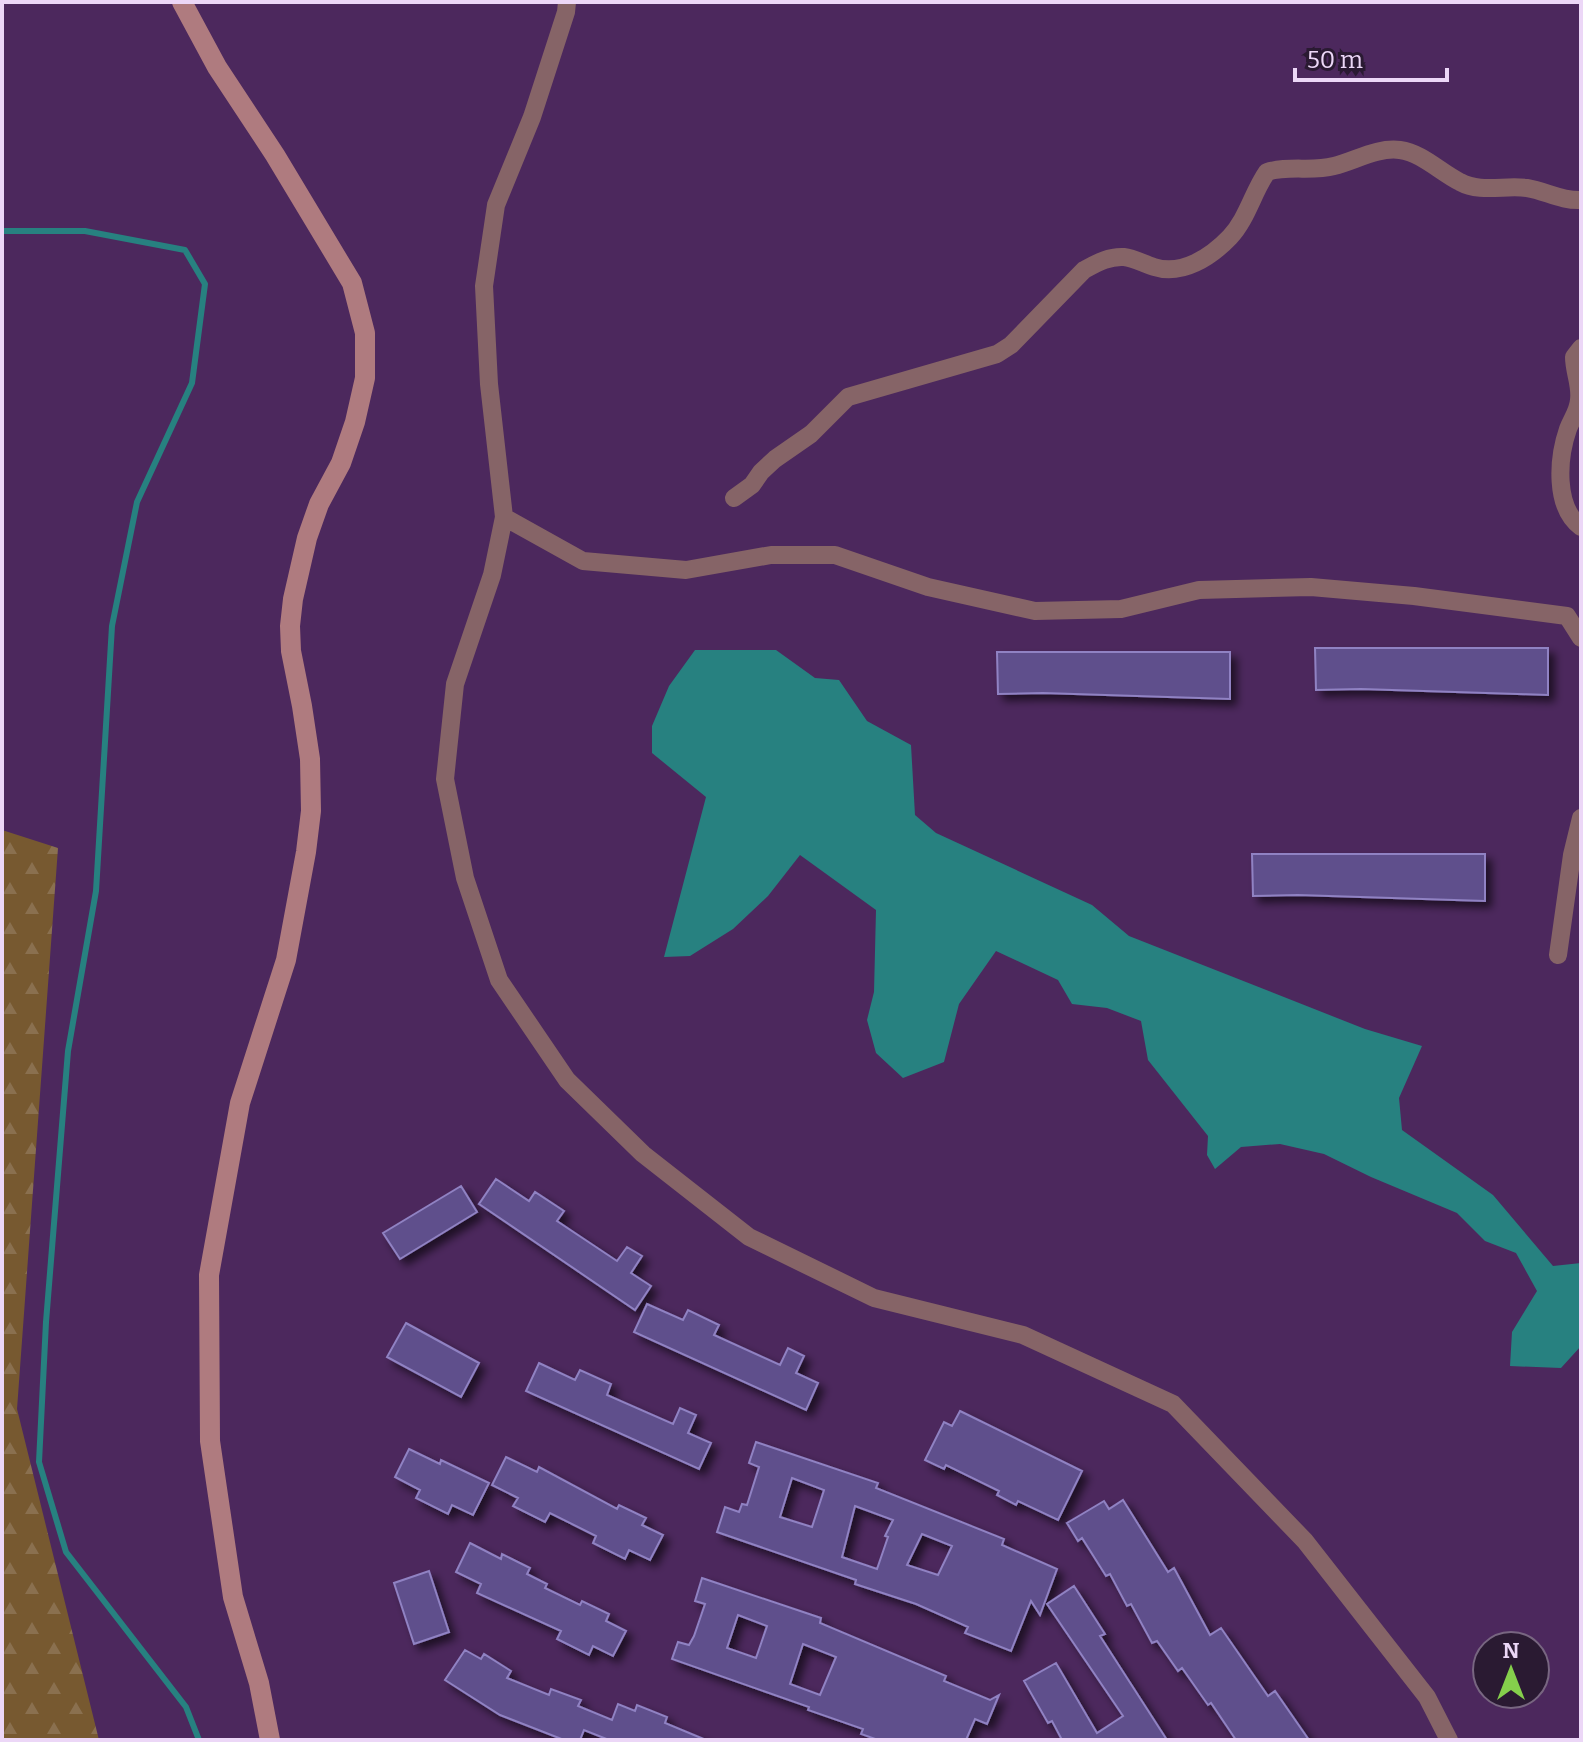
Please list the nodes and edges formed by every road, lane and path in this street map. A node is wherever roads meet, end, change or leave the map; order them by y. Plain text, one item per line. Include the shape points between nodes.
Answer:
1 (182, 2) edge
2 (567, 2) edge
3 (1581, 200) edge
4 (1581, 348) edge
5 (734, 498) dead end
6 (504, 517) junction
7 (1581, 527) edge
8 (1581, 638) edge
9 (1581, 818) edge
10 (1577, 857) edge
11 (1558, 955) dead end
12 (270, 1740) edge
13 (1449, 1740) edge

1 - 12 street via 352,283 365,333 365,378 355,422 307,538 293,599 291,651 310,759 308,838 286,960 240,1103 209,1275 210,1441 233,1597
2 - 6 street via 532,117 496,205 484,286
3 - 5 street via 1525,188 1462,184 1401,150 1372,153 1332,167 1267,172 1231,236 1199,263 1171,269 1126,257 1099,262 1084,270 997,354 848,397
4 - 7 street via 1574,357 1578,405 1568,429 1560,487 1564,505
6 - 8 street via 583,561 686,570 771,555 835,555 928,587 1035,611 1121,609 1199,590 1311,587 1567,616
6 - 13 street via 492,575 455,684 445,779 465,878 499,980 567,1080 643,1154 749,1237 874,1298 1023,1335 1173,1404 1305,1541 1427,1697
9 - 10 street
10 - 11 street

